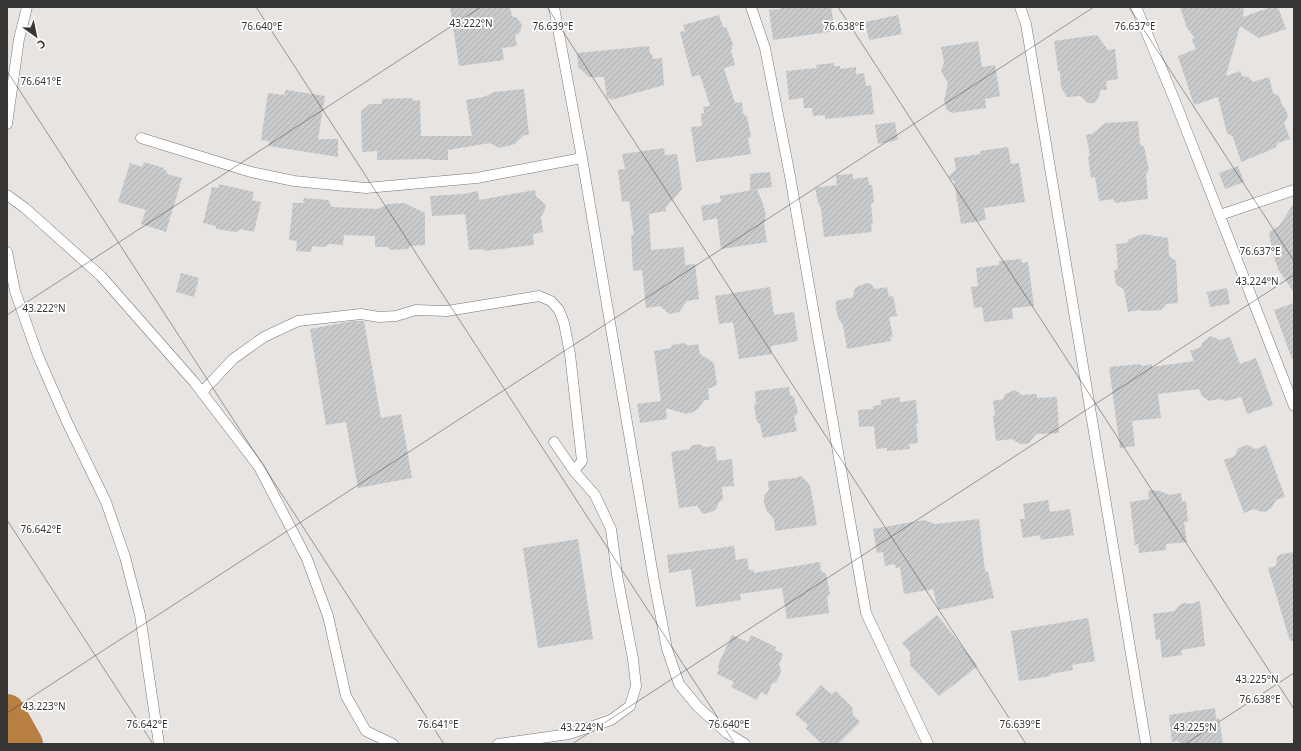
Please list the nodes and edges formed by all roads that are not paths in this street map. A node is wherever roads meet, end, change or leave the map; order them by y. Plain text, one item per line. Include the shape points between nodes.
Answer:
1 (26, 7) edge
2 (554, 7) edge
3 (751, 7) edge
4 (1020, 7) edge
5 (1136, 7) edge
6 (7, 124) edge
7 (141, 138) dead end
8 (582, 158) junction
9 (1294, 190) edge
10 (7, 195) edge
11 (1220, 215) junction
12 (7, 252) edge
13 (202, 392) junction
14 (1294, 406) edge
15 (554, 442) dead end
16 (574, 471) junction
17 (160, 744) edge
18 (393, 744) edge
19 (498, 744) edge
20 (745, 744) edge
21 (928, 744) edge
22 (1146, 744) edge

1 - 6 lane
2 - 8 lane
3 - 21 lane via 764,48 790,176 866,613
4 - 22 lane via 1026,24
5 - 11 lane
7 - 8 lane via 251,172 294,181 366,188 477,178
8 - 20 lane via 667,649 679,684 698,707 727,733
9 - 11 lane
10 - 13 lane via 101,276
11 - 14 lane
12 - 17 lane via 15,291 38,356 106,502 125,556 140,615
13 - 16 lane via 233,359 264,337 298,321 361,314 396,316 416,310 447,311 540,296 551,301 559,310 564,323 571,361 582,461
13 - 18 lane via 259,467 308,559 328,616 346,696 366,731
15 - 16 lane
16 - 19 lane via 594,495 611,529 636,686 630,706 611,720 569,734

